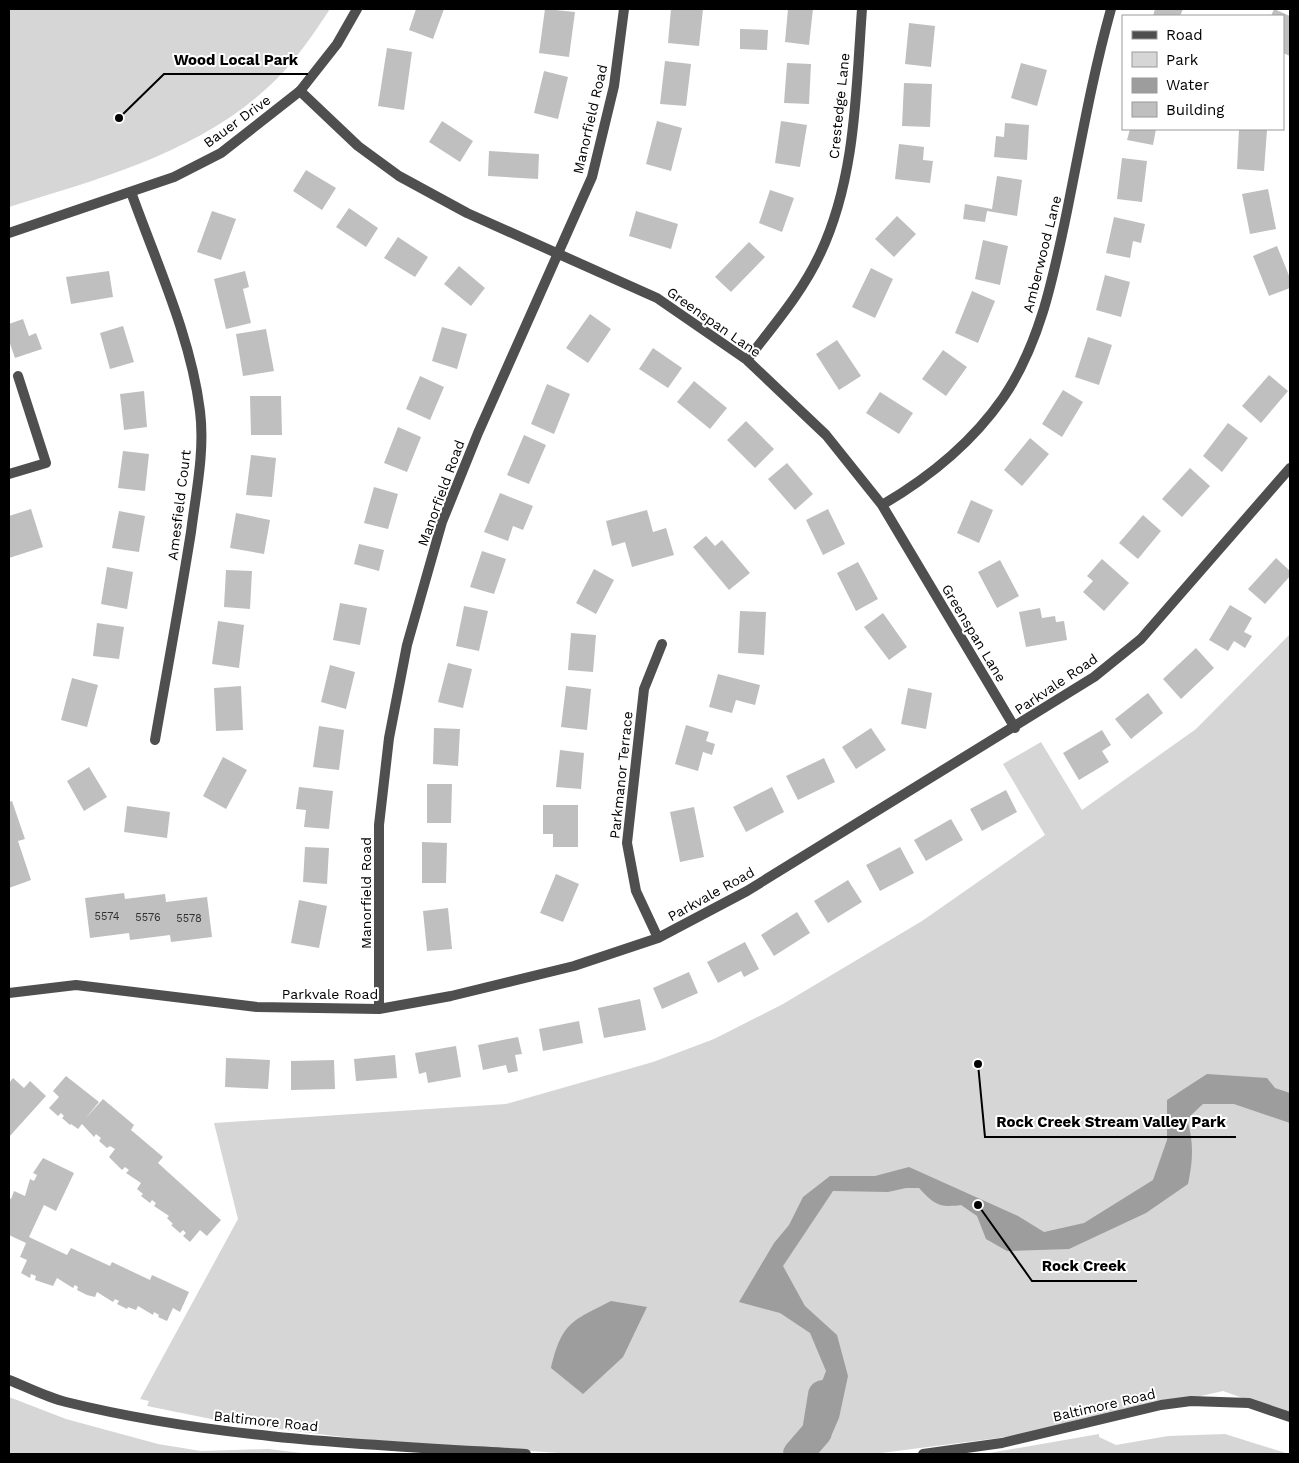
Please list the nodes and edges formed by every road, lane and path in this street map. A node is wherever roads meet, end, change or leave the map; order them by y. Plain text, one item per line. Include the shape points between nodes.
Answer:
1 (357, 9) edge
2 (624, 9) edge
3 (862, 9) edge
4 (1111, 9) edge
5 (300, 91) junction
6 (131, 192) junction
7 (9, 233) edge
8 (559, 253) junction
9 (748, 360) junction
10 (18, 376) dead end
11 (1290, 468) edge
12 (9, 474) edge
13 (882, 505) junction
14 (662, 644) dead end
15 (1014, 728) junction
16 (155, 740) dead end
17 (658, 938) junction
18 (9, 993) edge
19 (379, 1009) junction
20 (9, 1380) edge
21 (1290, 1417) edge
22 (526, 1454) edge
23 (924, 1454) edge

1 - 5 street, Bauer Drive via 337,44
2 - 8 street, Manorfield Road via 614,86 592,177
3 - 9 street, Crestedge Lane via 852,136 839,202 820,253 803,285
4 - 13 street, Amberwood Lane via 1052,283 1030,348 1004,397 971,438 920,482
5 - 6 street, Bauer Drive via 221,153 174,177
5 - 8 street, Greenspan Lane via 358,146 399,176 467,213
6 - 7 street, Bauer Drive
6 - 16 street, Amesfield Court via 182,335 200,412 200,468
8 - 9 street, Greenspan Lane via 657,298
8 - 19 street, Manorfield Road via 478,432 442,522 407,645 389,738 380,825
9 - 13 street, Greenspan Lane via 826,435
10 - 12 street via 46,463
11 - 15 street, Parkvale Road via 1141,639 1094,677
13 - 15 street, Greenspan Lane
14 - 17 street, Parkmanor Terrace via 644,689 627,843 636,891
15 - 17 street, Parkvale Road via 747,890
17 - 19 street, Parkvale Road via 574,966 451,996
18 - 19 street, Parkvale Road via 76,985 257,1008
20 - 22 street, Baltimore Road via 64,1401 180,1425 302,1439
21 - 23 street, Baltimore Road via 1249,1403 1191,1401 1161,1405 1002,1443

